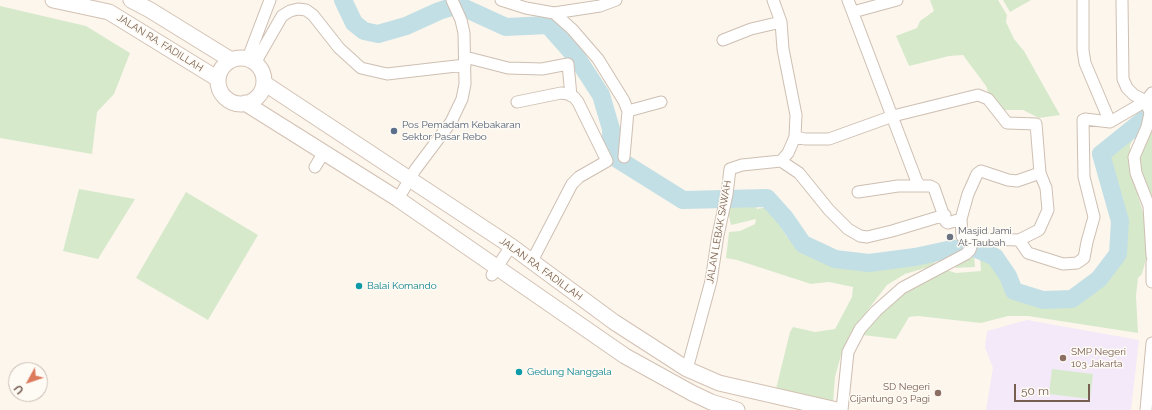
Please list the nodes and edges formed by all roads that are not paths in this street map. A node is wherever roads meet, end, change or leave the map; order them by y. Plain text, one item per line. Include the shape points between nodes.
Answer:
1 (53, 0) edge
2 (131, 0) edge
3 (270, 0) edge
4 (501, 0) edge
5 (616, 0) edge
6 (773, 0) edge
7 (848, 0) edge
8 (897, 0) edge
9 (1084, 0) edge
10 (1122, 0) edge
11 (454, 5) edge
12 (853, 12) junction
13 (554, 13) junction
14 (782, 22) junction
15 (724, 40) dead end
16 (231, 60) junction
17 (251, 60) junction
18 (465, 61) junction
19 (218, 79) junction
20 (264, 83) junction
21 (571, 96) junction
22 (1149, 97) edge
23 (517, 102) dead end
24 (661, 102) dead end
25 (245, 103) junction
26 (628, 111) junction
27 (893, 116) junction
28 (1110, 122) junction
29 (795, 137) junction
30 (324, 152) junction
31 (624, 156) dead end
32 (781, 161) junction
33 (315, 167) dead end
34 (1040, 173) junction
35 (410, 178) junction
36 (920, 185) junction
37 (858, 192) dead end
38 (398, 199) junction
39 (945, 215) junction
40 (961, 219) junction
41 (1019, 240) junction
42 (972, 245) junction
43 (511, 246) junction
44 (1152, 256) edge
45 (532, 261) junction
46 (1152, 262) edge
47 (495, 271) junction
48 (1152, 282) edge
49 (1152, 343) edge
50 (688, 369) junction
51 (737, 410) edge
52 (837, 410) edge
53 (842, 410) edge
54 (1146, 410) edge

1 - 19 main road, JALAN RA. FADILLAH via 109,12
2 - 16 main road
3 - 17 street
4 - 13 street
5 - 13 street via 600,6
6 - 14 street
7 - 12 street
8 - 12 street
9 - 28 street via 1085,63
10 - 22 street via 1123,79 1126,88 1134,95
11 - 18 street via 464,33
12 - 27 street
13 - 26 street via 598,59
14 - 15 street via 751,29
14 - 29 street via 783,49 796,115
16 - 17 main road
16 - 19 main road via 222,68
17 - 18 street via 282,16 290,10 298,9 306,10 313,16 339,48 361,68 387,74
17 - 20 main road via 263,74
18 - 21 street via 508,68 542,68 568,64
18 - 35 street via 465,84 457,112
19 - 25 main road via 224,96 235,103
20 - 25 main road via 258,96
20 - 35 main road, JALAN RA. FADILLAH
21 - 23 street via 561,93
21 - 45 street via 578,102 606,161 572,184
22 - 28 street
22 - 44 street via 1150,116 1134,157 1136,173 1150,206
24 - 26 street
25 - 30 main road
26 - 31 street
27 - 29 street via 829,139
27 - 34 street via 982,95 1007,123 1036,124
27 - 36 street
28 - 41 street via 1083,120 1084,177 1094,217 1084,258 1077,264 1063,264 1028,253
29 - 32 street via 788,153
30 - 33 street
30 - 38 main road
32 - 39 street via 799,173 829,210 848,229 860,236 867,237 892,231
32 - 50 street, JALAN LEBAK SAWAH via 730,169 708,295
34 - 40 street via 1017,181 981,171 974,178
34 - 41 street via 1046,188 1048,210 1039,230
35 - 38 street
35 - 43 main road, JALAN RA. FADILLAH
36 - 37 street
36 - 39 street via 934,188
38 - 47 main road
39 - 40 street via 948,223
40 - 42 street via 962,238
41 - 42 street
42 - 53 street via 962,257 902,288 860,329 848,352
43 - 45 main road, JALAN RA. FADILLAH
43 - 47 street
45 - 50 main road, JALAN RA. FADILLAH via 614,322
46 - 48 street
47 - 51 main road via 625,356 692,393
49 - 54 street
50 - 52 main road, JALAN RA. FADILLAH via 719,383

